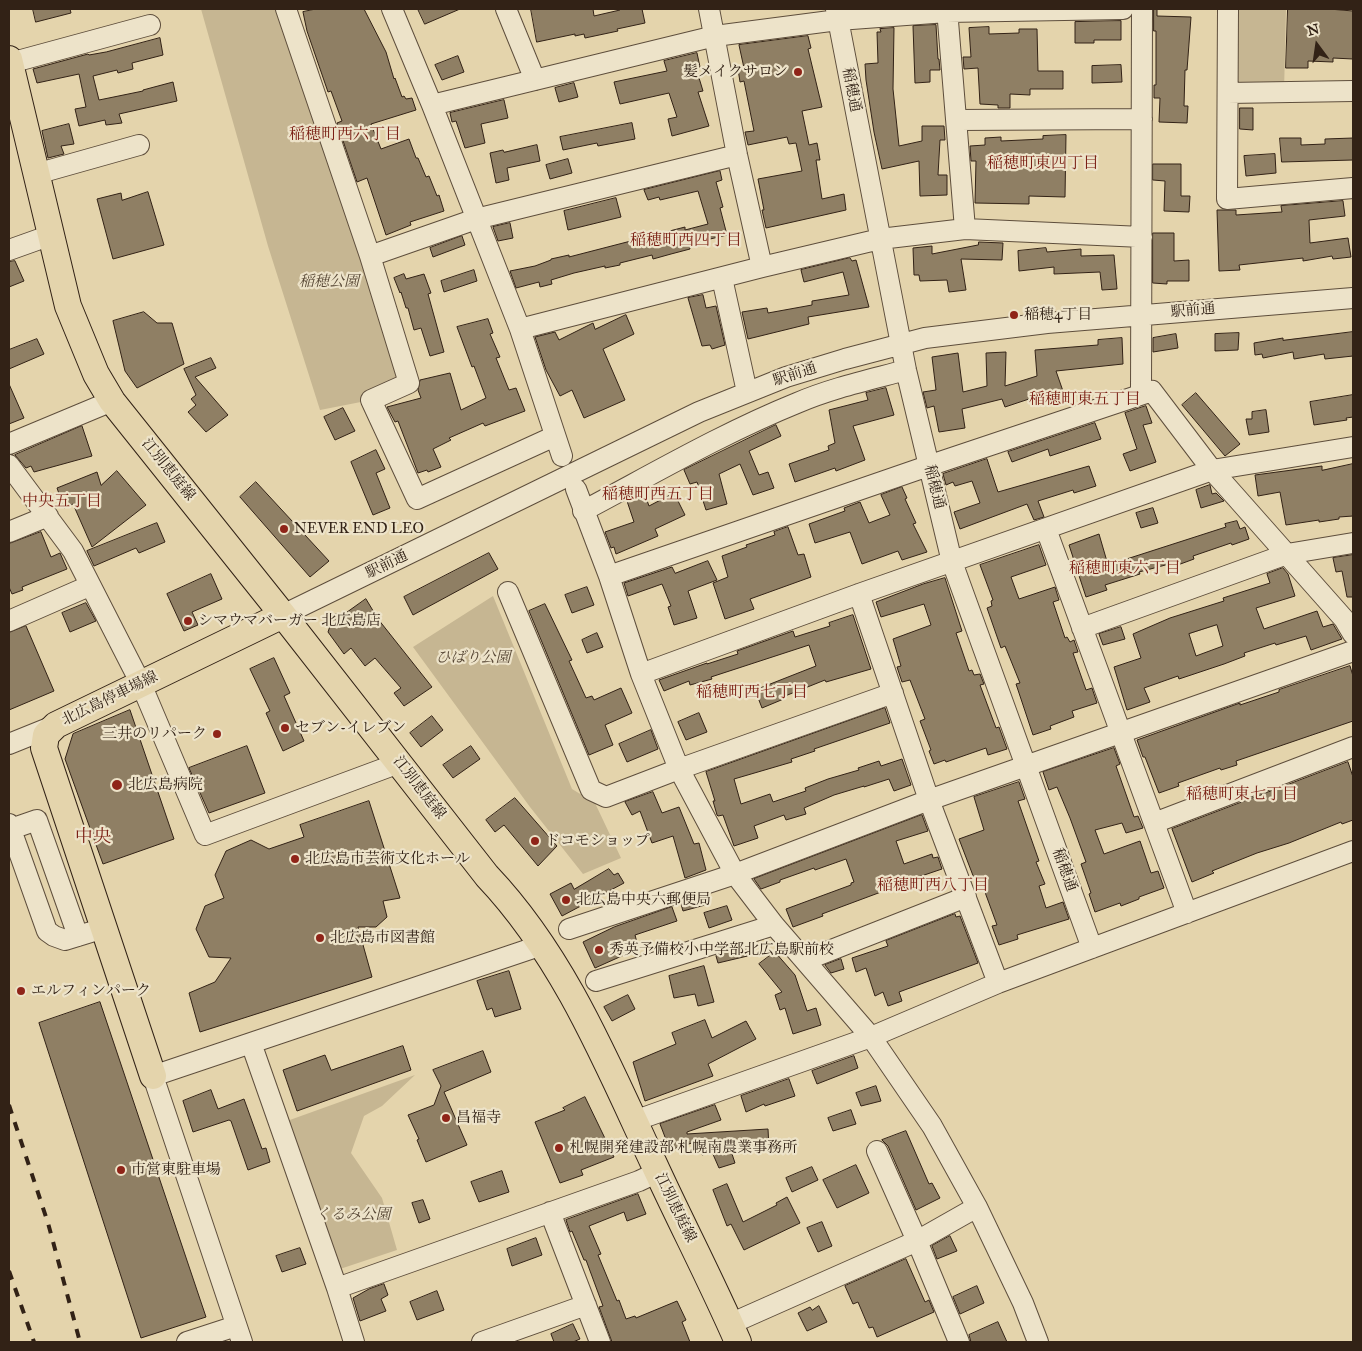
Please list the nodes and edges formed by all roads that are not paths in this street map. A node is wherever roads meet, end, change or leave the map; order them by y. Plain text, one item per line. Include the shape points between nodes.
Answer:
1 (286, 9) edge
2 (392, 9) edge
3 (506, 9) edge
4 (709, 9) edge
5 (1123, 9) edge
6 (1142, 9) edge
7 (1228, 9) edge
8 (947, 11) edge
9 (837, 14) edge
10 (150, 26) dead end
11 (715, 36) junction
12 (9, 61) edge
13 (535, 80) junction
14 (1353, 91) edge
15 (1228, 93) junction
16 (432, 105) junction
17 (1142, 119) junction
18 (957, 120) junction
19 (139, 145) dead end
20 (737, 155) junction
21 (36, 174) junction
22 (1353, 188) edge
23 (476, 219) junction
24 (965, 229) junction
25 (51, 235) junction
26 (1142, 237) junction
27 (880, 239) junction
28 (9, 250) edge
29 (370, 256) junction
30 (762, 267) junction
31 (722, 278) junction
32 (1353, 298) edge
33 (1142, 315) junction
34 (520, 330) junction
35 (901, 344) junction
36 (906, 370) junction
37 (747, 392) junction
38 (1141, 394) junction
39 (112, 401) junction
40 (555, 436) junction
41 (9, 444) edge
42 (1353, 447) edge
43 (562, 456) dead end
44 (9, 465) edge
45 (928, 466) junction
46 (1212, 470) junction
47 (576, 489) dead end
48 (583, 511) junction
49 (48, 516) junction
50 (1046, 530) junction
51 (9, 532) edge
52 (1353, 543) edge
53 (1287, 554) junction
54 (952, 562) junction
55 (609, 576) junction
56 (89, 586) junction
57 (508, 592) dead end
58 (859, 594) junction
59 (283, 615) junction
60 (9, 621) edge
61 (1082, 628) junction
62 (1353, 634) edge
63 (1353, 652) edge
64 (641, 674) junction
65 (141, 684) junction
66 (893, 693) junction
67 (56, 726) junction
68 (1121, 734) junction
69 (9, 744) edge
70 (1353, 747) edge
71 (399, 763) junction
72 (1026, 767) junction
73 (679, 769) junction
74 (929, 800) junction
75 (1154, 823) junction
76 (10, 827) edge
77 (1353, 851) edge
78 (735, 874) junction
79 (966, 897) junction
80 (1187, 913) junction
81 (774, 925) junction
82 (104, 928) junction
83 (569, 929) dead end
84 (78, 936) junction
85 (542, 945) junction
86 (1092, 948) junction
87 (806, 960) junction
88 (596, 981) dead end
89 (998, 983) junction
90 (871, 1037) junction
91 (252, 1043) junction
92 (153, 1076) junction
93 (634, 1121) junction
94 (877, 1151) dead end
95 (658, 1172) junction
96 (978, 1207) junction
97 (550, 1212) junction
98 (917, 1241) junction
99 (337, 1288) junction
100 (586, 1305) junction
101 (734, 1333) edge
102 (239, 1334) edge
103 (187, 1342) edge
104 (354, 1342) edge
105 (482, 1342) edge
106 (600, 1342) edge
107 (959, 1342) edge
108 (1038, 1342) edge

1 - 29 street
2 - 16 street
3 - 13 street
4 - 11 street
5 - 8 street
6 - 17 street
7 - 15 street
8 - 9 street
8 - 18 street
9 - 11 street
9 - 27 street, 稲穂通
10 - 12 street
11 - 13 street
11 - 20 street
12 - 21 main road, 江別恵庭線
13 - 16 street
14 - 15 street
15 - 22 street via 1227,199
16 - 23 street
17 - 18 street
17 - 26 street
18 - 24 street
19 - 21 street
20 - 23 street
20 - 30 street
21 - 25 main road, 江別恵庭線
23 - 29 street
23 - 34 street
24 - 26 street
24 - 27 street
25 - 28 street
25 - 39 main road, 江別恵庭線 via 68,306 96,374
26 - 33 street
27 - 30 street
27 - 35 street, 稲穂通
29 - 40 street via 408,383 371,400 417,499
30 - 31 street
31 - 34 street
31 - 37 street
32 - 33 street, 駅前通
33 - 35 street, 駅前通 via 1047,323 925,338
33 - 38 street
34 - 40 street
35 - 36 street, 稲穂通
35 - 37 street, 駅前通 via 812,369
36 - 45 street, 稲穂通
36 - 48 street via 797,402
37 - 59 street, 駅前通 via 699,412
38 - 45 street
38 - 46 street via 1152,391
39 - 41 street
39 - 59 main road, 江別恵庭線
40 - 43 street
42 - 46 street
44 - 49 street
45 - 54 street, 稲穂通
45 - 55 street
46 - 50 street
46 - 53 street
47 - 48 street
48 - 55 street
49 - 51 street
49 - 56 street via 73,551
50 - 54 street
50 - 61 street
52 - 53 street
53 - 61 street
53 - 62 street via 1344,619
54 - 58 street
54 - 72 street, 稲穂通
55 - 64 street
56 - 60 street
56 - 65 street
57 - 73 street via 591,790 606,797
58 - 64 street
58 - 66 street
59 - 65 main road, 北広島停車場線
59 - 71 main road, 江別恵庭線
61 - 68 street
63 - 68 street
64 - 73 street
65 - 67 main road, 北広島停車場線
65 - 71 street via 205,835
66 - 73 street
66 - 74 street
67 - 69 street
67 - 82 main road, 北広島停車場線 via 46,735 44,748
68 - 72 street
68 - 75 street
70 - 75 street
71 - 85 main road, 江別恵庭線
72 - 74 street
72 - 86 street, 稲穂通
73 - 78 street
74 - 78 street
74 - 79 street
75 - 80 street
76 - 84 street via 47,931 65,940
76 - 84 street via 37,820
77 - 80 street
78 - 81 street
78 - 83 street
79 - 87 street
79 - 89 street
80 - 86 street
81 - 87 street
81 - 88 street
82 - 84 street
82 - 92 main road, 北広島停車場線
85 - 91 street
85 - 93 main road, 江別恵庭線 via 593,1034
86 - 89 street
87 - 90 street
89 - 90 street
90 - 93 street
90 - 96 street via 932,1126
91 - 92 street
91 - 99 street
92 - 102 street
93 - 95 main road, 江別恵庭線
94 - 98 street
95 - 97 street
95 - 101 main road, 江別恵庭線
96 - 98 street
96 - 108 street via 1023,1302
97 - 99 street
97 - 100 street
98 - 101 street
98 - 107 street
99 - 104 street
100 - 105 street
100 - 106 street
102 - 103 street

